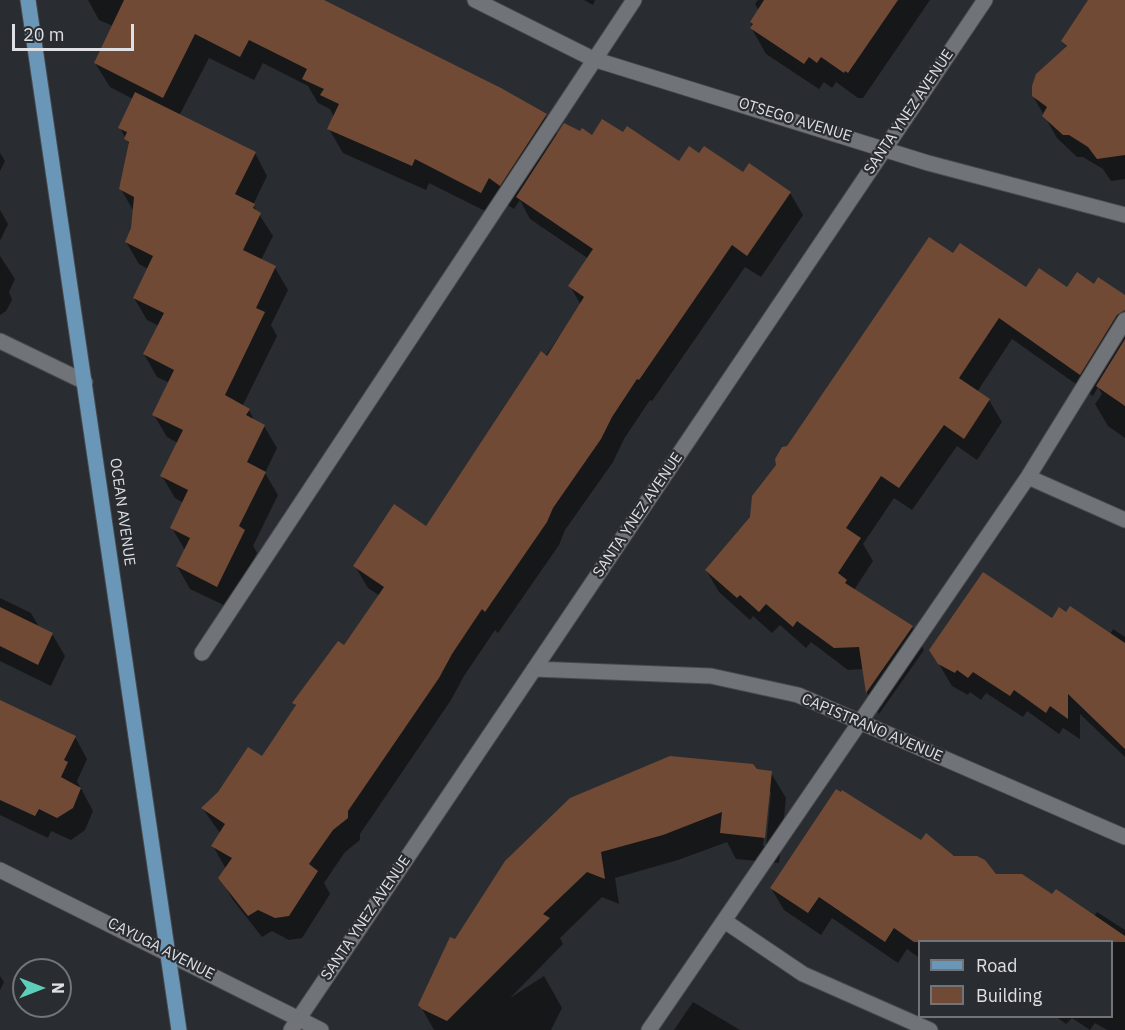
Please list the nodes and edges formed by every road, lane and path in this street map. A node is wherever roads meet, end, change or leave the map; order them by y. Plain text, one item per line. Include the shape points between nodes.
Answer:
1 (28, 0) edge
2 (475, 0) edge
3 (634, 0) edge
4 (985, 0) edge
5 (593, 59) junction
6 (885, 147) junction
7 (1125, 215) edge
8 (1125, 320) edge
9 (0, 341) edge
10 (85, 382) junction
11 (1028, 477) junction
12 (1125, 520) edge
13 (202, 653) dead end
14 (534, 669) junction
15 (859, 722) junction
16 (1125, 837) edge
17 (0, 870) edge
18 (726, 922) junction
19 (168, 952) junction
20 (295, 1024) edge
21 (179, 1030) edge
22 (321, 1030) edge
23 (650, 1030) edge
24 (930, 1030) edge

1 - 10 main road, OCEAN AVENUE
2 - 5 street, OTSEGO AVENUE
3 - 5 street
4 - 6 street, SANTA YNEZ AVENUE
5 - 6 street, OTSEGO AVENUE
5 - 13 street
6 - 7 street, OTSEGO AVENUE via 928,163
6 - 14 street, SANTA YNEZ AVENUE
8 - 11 street
9 - 10 street
10 - 19 main road, OCEAN AVENUE
11 - 12 street
11 - 15 street
14 - 15 street, CAPISTRANO AVENUE via 711,676 798,695
14 - 20 street, SANTA YNEZ AVENUE
15 - 16 street, CAPISTRANO AVENUE
15 - 18 street
17 - 19 street, CAYUGA AVENUE
18 - 23 street
18 - 24 street via 803,974
19 - 20 street, CAYUGA AVENUE
19 - 21 main road, OCEAN AVENUE
20 - 22 street, CAYUGA AVENUE

